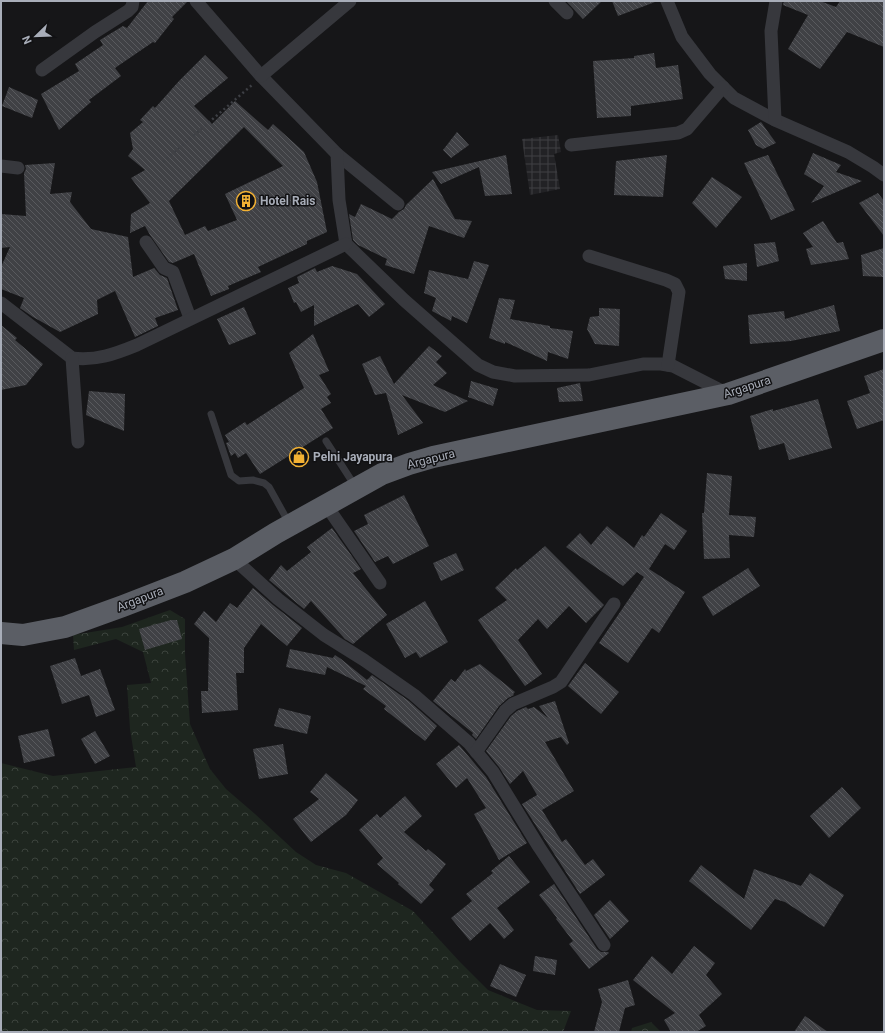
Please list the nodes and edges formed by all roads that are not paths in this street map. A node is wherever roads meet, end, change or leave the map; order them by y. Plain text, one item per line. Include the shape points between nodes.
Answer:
1 (133, 1) edge
2 (196, 1) edge
3 (350, 1) edge
4 (555, 1) edge
5 (667, 1) edge
6 (776, 1) edge
7 (567, 13) dead end
8 (42, 70) dead end
9 (261, 76) junction
10 (723, 87) junction
11 (775, 120) junction
12 (571, 145) dead end
13 (337, 154) junction
14 (1, 166) edge
15 (18, 168) dead end
16 (884, 176) edge
17 (398, 204) dead end
18 (146, 242) dead end
19 (346, 244) junction
20 (589, 256) dead end
21 (1, 303) edge
22 (190, 318) junction
23 (884, 340) edge
24 (72, 358) junction
25 (668, 365) junction
26 (728, 394) junction
27 (211, 414) dead end
28 (326, 441) dead end
29 (78, 442) dead end
30 (356, 488) junction
31 (326, 505) junction
32 (290, 525) junction
33 (234, 559) junction
34 (380, 583) dead end
35 (614, 604) dead end
36 (1, 633) edge
37 (476, 752) junction
38 (604, 945) dead end

1 - 8 street via 128,12
2 - 9 street
3 - 9 street
4 - 7 street
5 - 10 street via 682,36
6 - 11 street via 771,31
9 - 13 street
10 - 11 street via 734,98
10 - 12 street via 687,129 678,134
11 - 16 street via 848,152
13 - 17 street
13 - 19 street via 339,200
14 - 15 street
18 - 22 street via 164,268 173,272
19 - 22 street
19 - 25 street via 404,300 478,365 493,372 515,376 589,375 643,364
20 - 25 street via 674,284 679,292
21 - 24 street
22 - 24 street via 137,345 110,355
23 - 26 highway, Argapura
24 - 29 street
25 - 26 street
26 - 30 highway, Argapura via 433,457 382,474
27 - 32 lane via 231,475 239,481 253,480 269,486
28 - 30 lane
30 - 31 highway, Argapura
31 - 32 highway, Argapura
31 - 34 street
32 - 33 highway, Argapura
33 - 36 highway, Argapura via 185,582 65,627 23,635
33 - 37 street via 278,599 324,635 414,695
35 - 37 street via 561,682 553,688 513,704 505,711
37 - 38 street via 493,772

